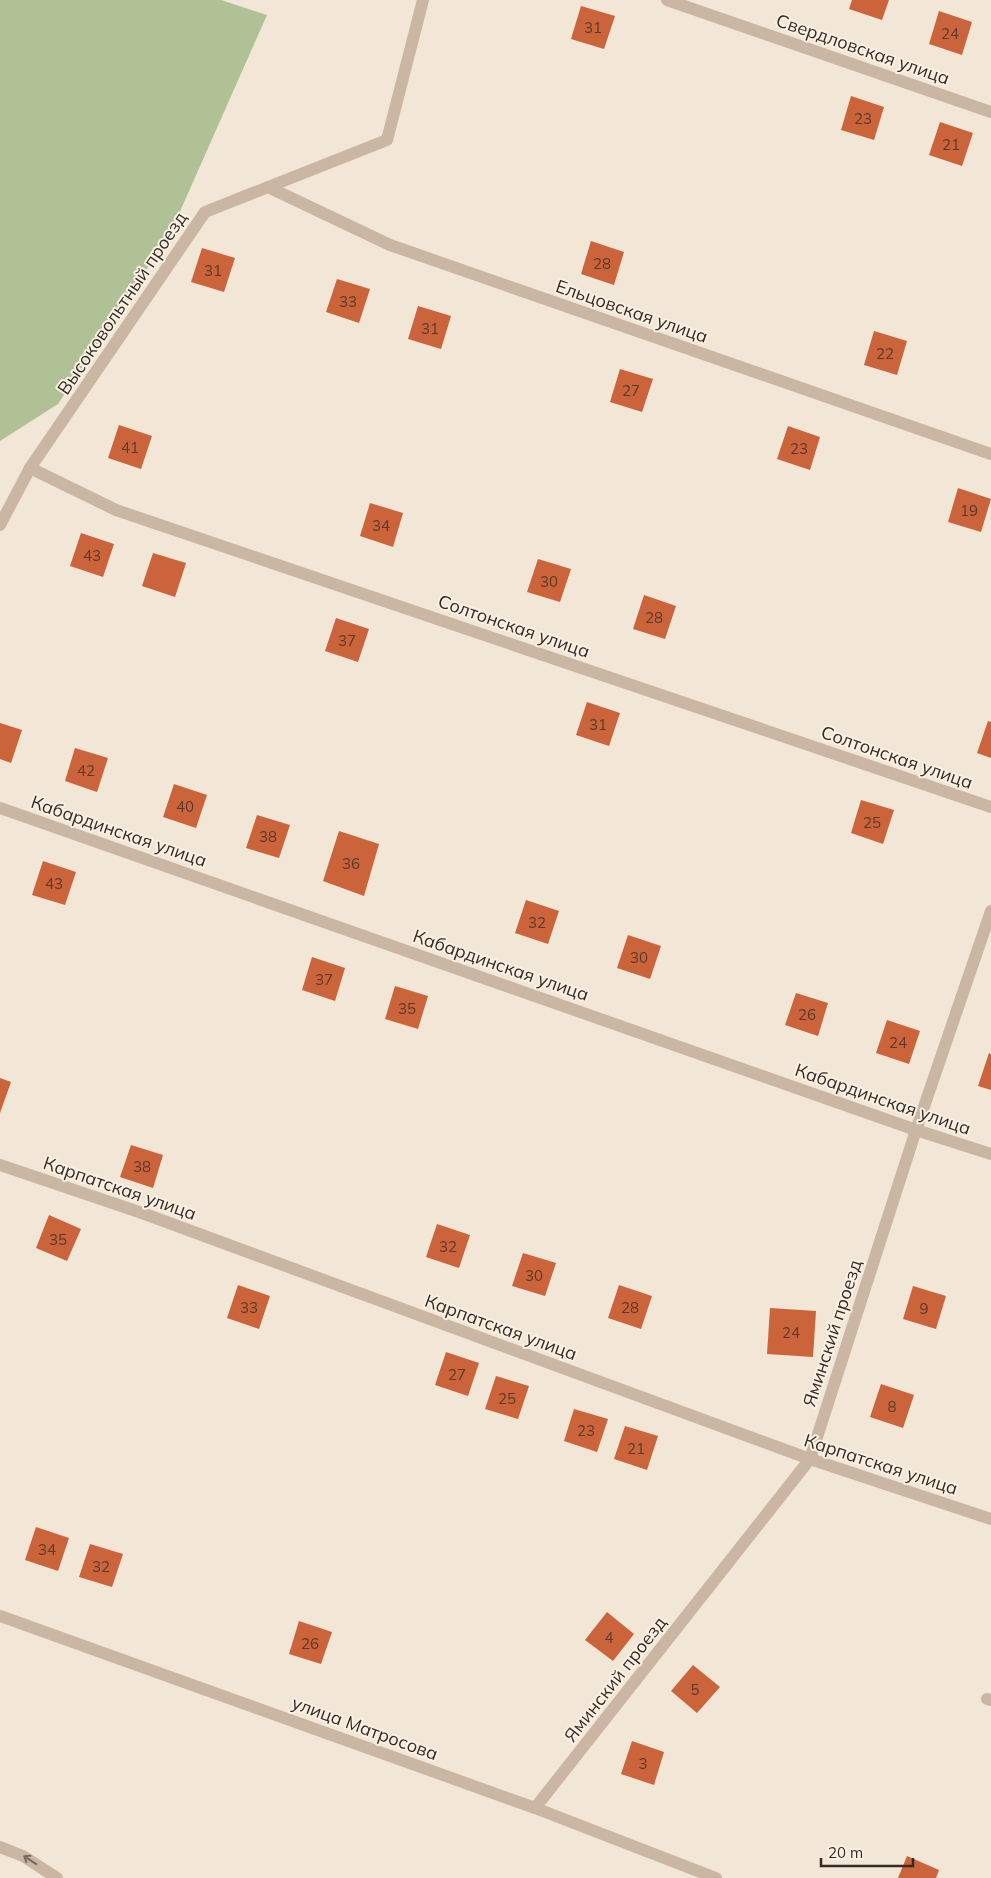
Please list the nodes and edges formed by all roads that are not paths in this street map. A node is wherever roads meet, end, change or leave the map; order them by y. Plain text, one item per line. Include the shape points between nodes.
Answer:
1 (423, 0) edge
2 (667, 0) edge
3 (991, 112) edge
4 (268, 187) junction
5 (991, 454) edge
6 (30, 468) junction
7 (0, 525) edge
8 (991, 807) edge
9 (0, 808) edge
10 (991, 911) edge
11 (916, 1130) junction
12 (991, 1154) edge
13 (0, 1165) edge
14 (810, 1459) junction
15 (991, 1519) edge
16 (0, 1616) edge
17 (535, 1808) junction
18 (0, 1847) edge
19 (57, 1878) edge
20 (716, 1878) edge

1 - 4 street, Высоковольтный проезд via 387,140
2 - 3 street, Свердловская улица
4 - 5 street, Ельцовская улица via 390,245
4 - 6 street, Высоковольтный проезд via 205,212
6 - 7 street, Высоковольтный проезд
6 - 8 street, Солтонская улица via 116,510
9 - 11 street, Кабардинская улица
10 - 11 street, Яминский проезд
11 - 12 street, Кабардинская улица
11 - 14 street, Яминский проезд
13 - 14 street, Карпатская улица via 142,1213
14 - 15 street, Карпатская улица
14 - 17 street, Яминский проезд
16 - 17 street, улица Матросова
17 - 20 street, улица Матросова
19 -> 18 street via 23,1856

